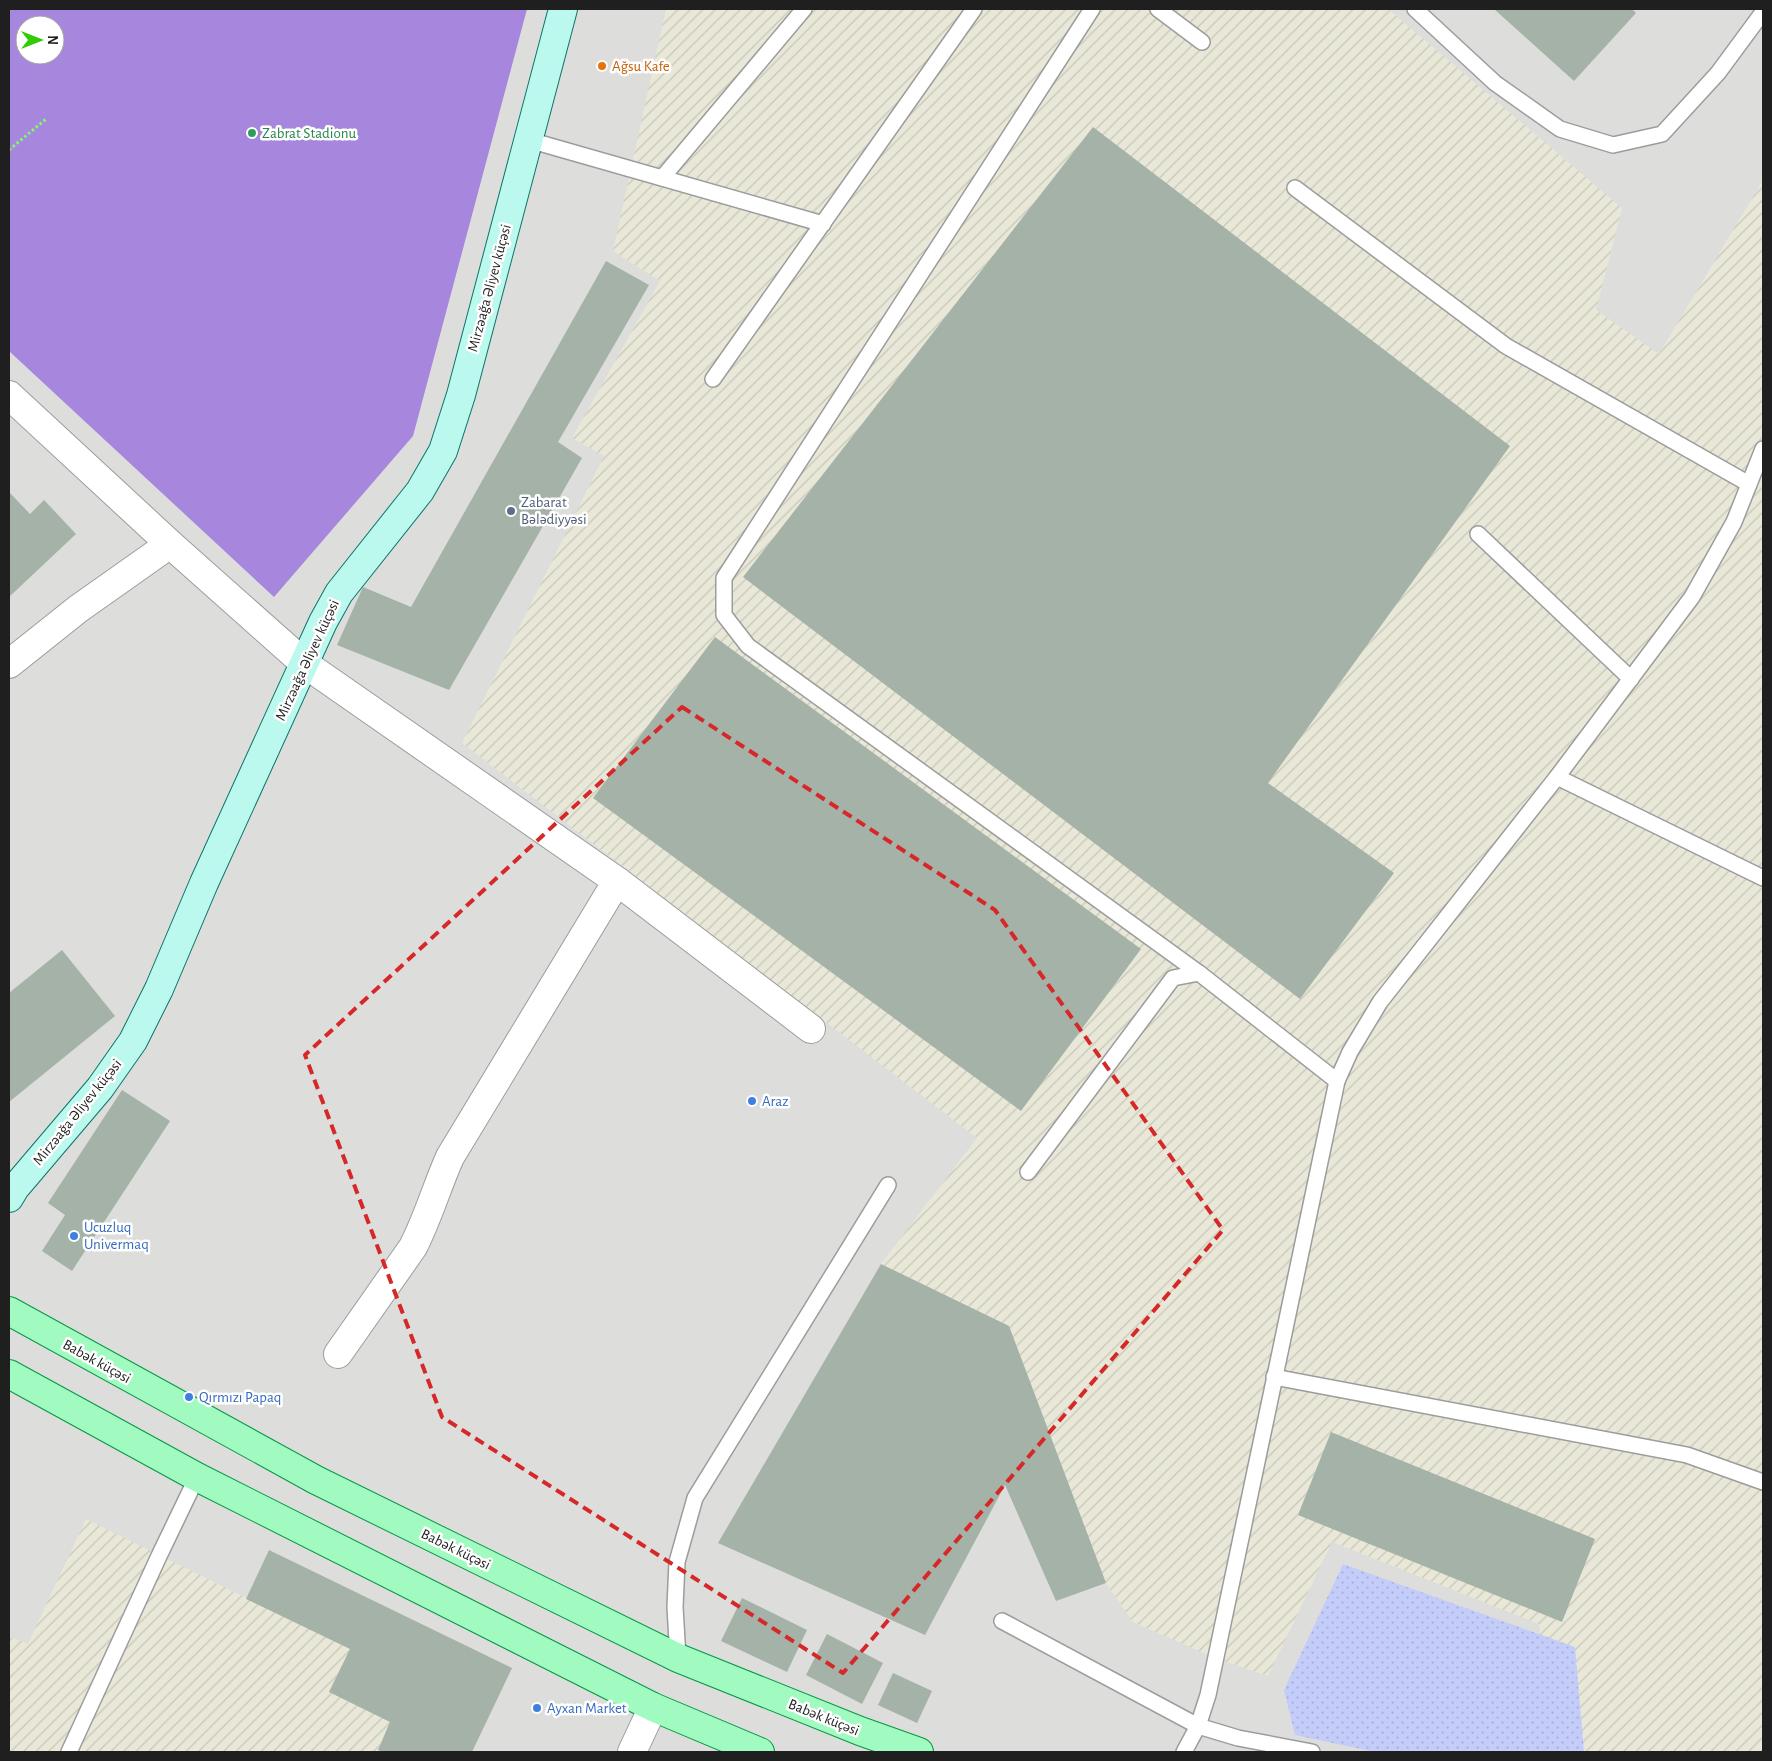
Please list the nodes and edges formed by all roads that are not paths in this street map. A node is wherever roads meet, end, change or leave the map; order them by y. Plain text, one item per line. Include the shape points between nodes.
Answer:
1 (563, 9) edge
2 (804, 9) edge
3 (974, 9) edge
4 (1092, 9) edge
5 (1158, 9) edge
6 (1415, 9) edge
7 (1763, 12) edge
8 (1202, 42) dead end
9 (528, 140) junction
10 (662, 178) junction
11 (1295, 188) dead end
12 (823, 224) junction
13 (713, 379) dead end
14 (9, 395) edge
15 (1763, 450) edge
16 (1749, 484) junction
17 (1478, 534) dead end
18 (170, 544) junction
19 (9, 664) edge
20 (305, 664) junction
21 (1631, 679) junction
22 (1557, 777) junction
23 (1763, 878) edge
24 (617, 881) junction
25 (1199, 973) junction
26 (810, 1029) dead end
27 (1337, 1081) junction
28 (1028, 1172) dead end
29 (888, 1185) dead end
30 (11, 1190) edge
31 (9, 1311) edge
32 (338, 1354) dead end
33 (9, 1374) edge
34 (1274, 1377) junction
35 (197, 1477) junction
36 (1763, 1482) edge
37 (1002, 1621) dead end
38 (678, 1658) junction
39 (653, 1707) junction
40 (1198, 1726) junction
41 (69, 1752) edge
42 (632, 1752) edge
43 (760, 1752) edge
44 (919, 1752) edge
45 (1184, 1752) edge
46 (1312, 1752) edge

1 - 9 street, Mirzəağa Əliyev küçəsi
2 - 10 lane
3 - 12 lane
4 - 25 lane via 724,578 724,615 748,646
5 - 8 lane
6 - 7 lane via 1495,83 1560,129 1613,145 1662,134 1718,73
9 - 10 lane
9 - 20 street, Mirzəağa Əliyev küçəsi via 461,396 443,451 420,491 339,593
10 - 12 lane
11 - 16 lane via 1506,346
12 - 13 lane
14 - 18 street
15 - 16 lane
16 - 21 lane via 1734,522 1692,598
17 - 21 lane
18 - 19 street via 78,609
18 - 20 street
20 - 24 street
20 - 30 street, Mirzəağa Əliyev küçəsi via 133,1041 100,1088
21 - 22 lane
22 - 23 lane
22 - 27 lane via 1380,1002
24 - 26 street
24 - 32 street via 450,1157 413,1247
25 - 27 lane
25 - 28 lane via 1173,978
27 - 34 lane
29 - 38 lane via 695,1498 677,1562
31 - 38 main road, Babək küçəsi via 316,1480
33 - 35 main road
34 - 36 lane via 1687,1455
34 - 40 lane via 1208,1695
35 - 39 main road
35 - 41 lane
37 - 40 lane
38 - 44 main road, Babək küçəsi
39 - 42 street
39 - 43 main road
40 - 45 lane
40 - 46 lane via 1238,1738

